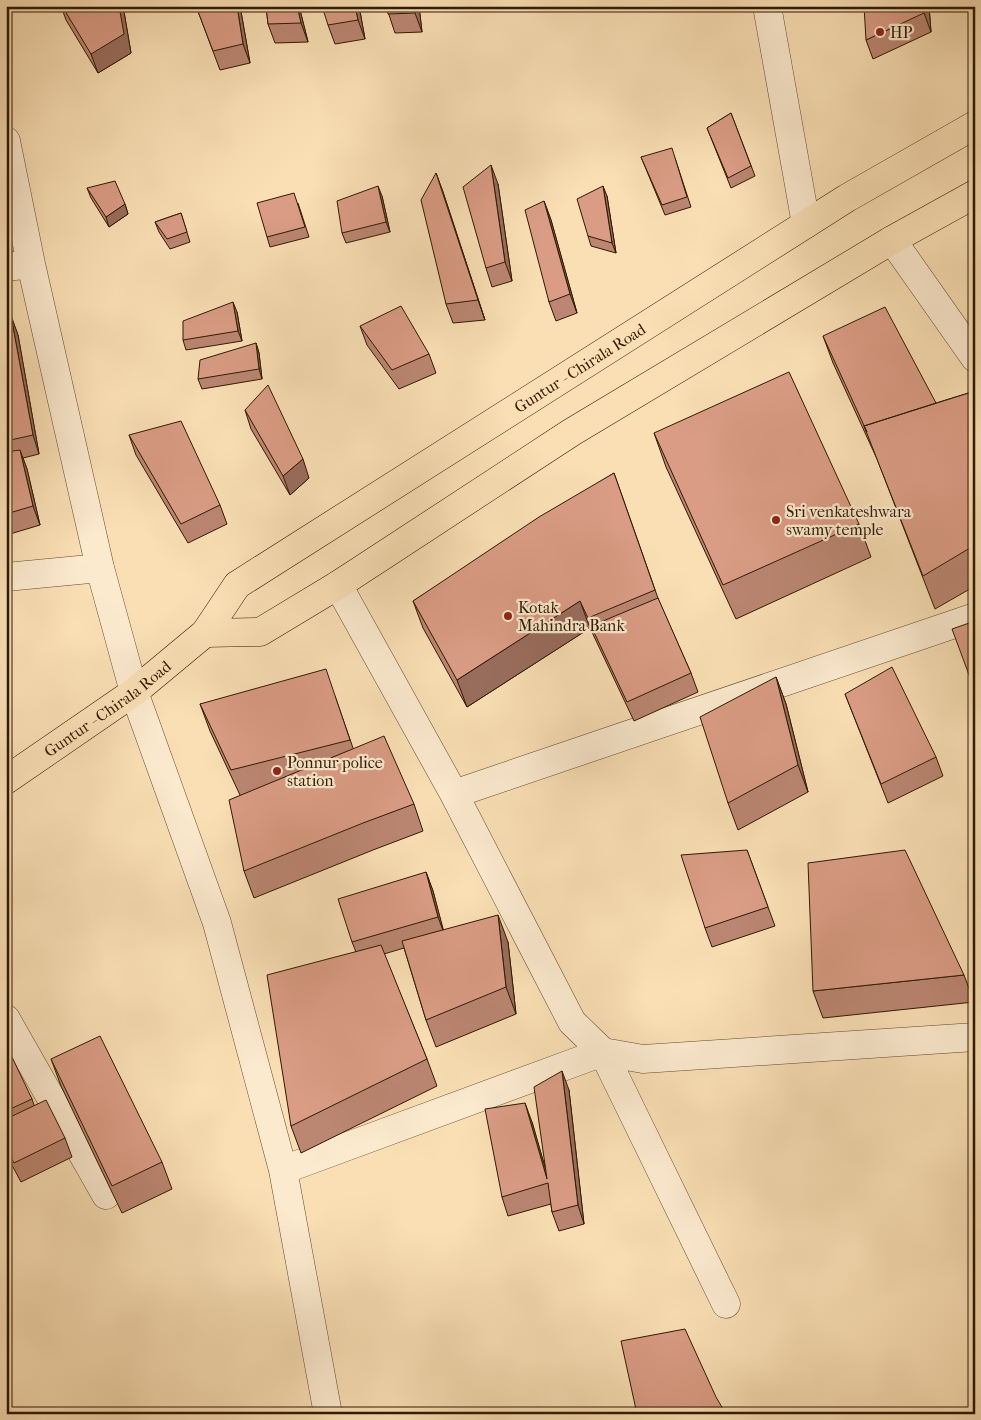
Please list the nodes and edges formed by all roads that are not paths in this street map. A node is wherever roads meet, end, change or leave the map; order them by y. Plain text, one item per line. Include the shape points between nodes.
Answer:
1 (766, 6) edge
2 (975, 125) edge
3 (6, 141) edge
4 (975, 194) edge
5 (806, 224) junction
6 (892, 240) junction
7 (18, 266) edge
8 (975, 358) edge
9 (100, 568) junction
10 (6, 577) edge
11 (338, 585) junction
12 (975, 617) edge
13 (205, 632) junction
14 (134, 692) junction
15 (6, 780) edge
16 (454, 794) junction
17 (6, 1019) edge
18 (975, 1037) edge
19 (603, 1052) junction
20 (283, 1170) junction
21 (106, 1195) edge
22 (726, 1304) dead end
23 (328, 1414) edge

1 - 5 street
2 - 5 main road, Guntur - Chirala Road
3 - 7 street
4 - 6 main road
5 - 13 main road, Guntur - Chirala Road via 237,585
6 - 8 street
6 - 11 main road via 572,432
7 - 9 street
9 - 10 street
9 - 14 street
11 - 13 main road via 260,632
11 - 16 street
12 - 16 street
13 - 14 main road, Guntur - Chirala Road
14 - 15 main road, Guntur - Chirala Road
14 - 20 street via 217,923
16 - 19 street via 572,1022
17 - 21 street
18 - 19 street via 643,1059
19 - 20 street
19 - 22 street
20 - 23 street

